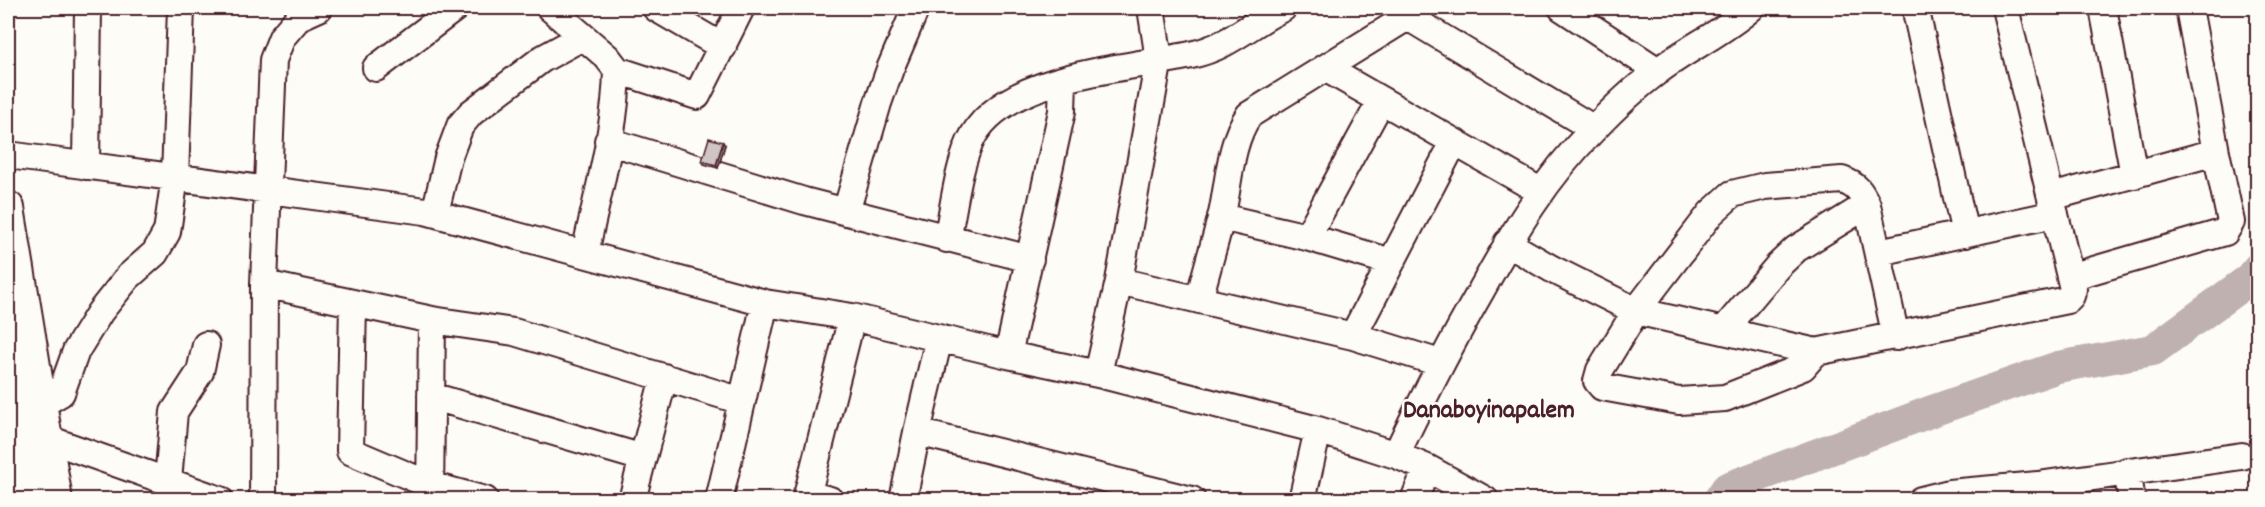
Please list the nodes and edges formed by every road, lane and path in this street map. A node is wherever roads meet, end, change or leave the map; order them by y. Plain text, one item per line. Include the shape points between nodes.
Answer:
1 (88, 8) edge
2 (181, 8) edge
3 (455, 8) edge
4 (550, 8) edge
5 (656, 8) edge
6 (741, 8) edge
7 (916, 8) edge
8 (1151, 8) edge
9 (1283, 8) edge
10 (1751, 8) edge
11 (2005, 8) edge
12 (2103, 8) edge
13 (2189, 8) edge
14 (1570, 9) edge
15 (302, 11) edge
16 (1415, 12) edge
17 (1917, 16) dead end
18 (582, 37) junction
19 (723, 47) junction
20 (1160, 59) junction
21 (376, 68) dead end
22 (1325, 68) junction
23 (617, 70) junction
24 (1658, 71) junction
25 (1063, 80) junction
26 (1382, 101) junction
27 (1594, 129) junction
28 (608, 141) junction
29 (1454, 142) junction
30 (2216, 152) junction
31 (8, 155) edge
32 (86, 166) junction
33 (2134, 175) junction
34 (175, 177) junction
35 (267, 190) junction
36 (1540, 191) junction
37 (1868, 205) junction
38 (2053, 206) junction
39 (8, 208) edge
40 (846, 212) junction
41 (435, 213) junction
42 (1221, 217) junction
43 (1965, 234) junction
44 (1307, 237) junction
45 (948, 239) junction
46 (1507, 243) junction
47 (1879, 252) junction
48 (585, 254) junction
49 (1030, 259) junction
50 (1390, 261) junction
51 (2070, 277) junction
52 (1119, 281) junction
53 (264, 284) junction
54 (1198, 300) junction
55 (765, 303) junction
56 (353, 304) junction
57 (1636, 311) junction
58 (852, 317) junction
59 (432, 321) junction
60 (1724, 330) junction
61 (1353, 336) junction
62 (1896, 337) junction
63 (939, 338) junction
64 (206, 345) dead end
65 (8, 351) edge
66 (1816, 352) junction
67 (1008, 355) junction
68 (1440, 363) junction
69 (1098, 374) junction
70 (664, 377) junction
71 (431, 396) junction
72 (742, 401) junction
73 (40, 405) junction
74 (1318, 430) junction
75 (917, 432) junction
76 (45, 438) junction
77 (1396, 455) junction
78 (2242, 456) dead end
79 (643, 458) junction
80 (1427, 468) junction
81 (2127, 471) junction
82 (168, 481) junction
83 (1115, 491) edge
84 (430, 492) edge
85 (2039, 492) edge
86 (1950, 496) edge
87 (814, 498) edge
88 (33, 500) edge
89 (56, 500) edge
90 (220, 500) edge
91 (263, 500) edge
92 (485, 500) edge
93 (632, 500) edge
94 (719, 500) edge
95 (903, 500) edge
96 (1192, 500) edge
97 (1302, 500) edge
98 (1414, 500) edge
99 (1485, 500) edge
100 (1921, 500) edge
101 (2132, 500) edge

1 - 32 street
2 - 34 street
3 - 21 street
4 - 18 street
5 - 19 street
6 - 19 street
7 - 40 street via 886,81
8 - 20 street
9 - 20 street via 1224,44 1191,55
10 - 24 street via 1730,26
11 - 38 street
12 - 33 street
13 - 30 street
14 - 24 street
15 - 35 street via 282,37 273,60
16 - 22 street
16 - 27 street
17 - 43 street
18 - 23 street
18 - 41 street via 542,59 471,113 460,126
19 - 23 street via 697,96
20 - 25 street
20 - 52 street
22 - 26 street
22 - 42 street via 1258,108 1242,125
23 - 28 street
24 - 27 street
25 - 45 street via 1014,97 980,125 963,163
25 - 49 street via 1062,111
26 - 29 street
26 - 44 street
27 - 36 street
28 - 40 street
28 - 48 street
29 - 36 street
29 - 50 street
30 - 33 street
30 - 51 street via 2231,222 2225,231
31 - 32 street
32 - 34 street
33 - 38 street
34 - 35 street
34 - 73 street via 167,232 155,253 128,277 100,312 76,351 61,393
35 - 41 street
35 - 53 street
36 - 46 street
37 - 47 street
37 - 57 street via 1860,190 1842,180 1765,186 1732,194 1711,213
37 - 60 street via 1796,249
38 - 43 street
38 - 51 street
39 - 73 main road
40 - 45 street
41 - 48 street
42 - 44 street
42 - 54 street
43 - 47 street
44 - 50 street
45 - 49 street
46 - 57 street
46 - 68 street
47 - 62 street
48 - 55 street
49 - 67 street
50 - 61 street
51 - 62 street via 2073,289 2067,300
52 - 54 street
52 - 69 street
53 - 56 street
53 - 91 street
54 - 61 street
55 - 58 street
55 - 72 street
56 - 59 street
56 - 84 street via 350,451
57 - 60 street
57 - 66 street via 1600,370 1598,381 1602,387 1679,402 1725,398 1803,367
58 - 63 street
58 - 87 street
59 - 70 street via 514,332
59 - 71 street
60 - 66 street
61 - 68 street
62 - 66 street
63 - 67 street
63 - 75 street
64 - 82 street via 200,372 174,412
65 - 88 main road
67 - 69 street
68 - 77 street
69 - 74 street
70 - 72 street
70 - 79 street
71 - 79 street
71 - 84 street
72 - 94 street
73 - 76 main road
74 - 77 street
74 - 97 street
75 - 83 street
75 - 95 street
76 - 82 street
76 - 89 main road
77 - 80 street
78 - 81 street
79 - 93 street
80 - 98 street
80 - 99 street
81 - 85 street
81 - 101 street
82 - 90 street
83 - 96 street
84 - 92 street
85 - 86 street
86 - 100 street

